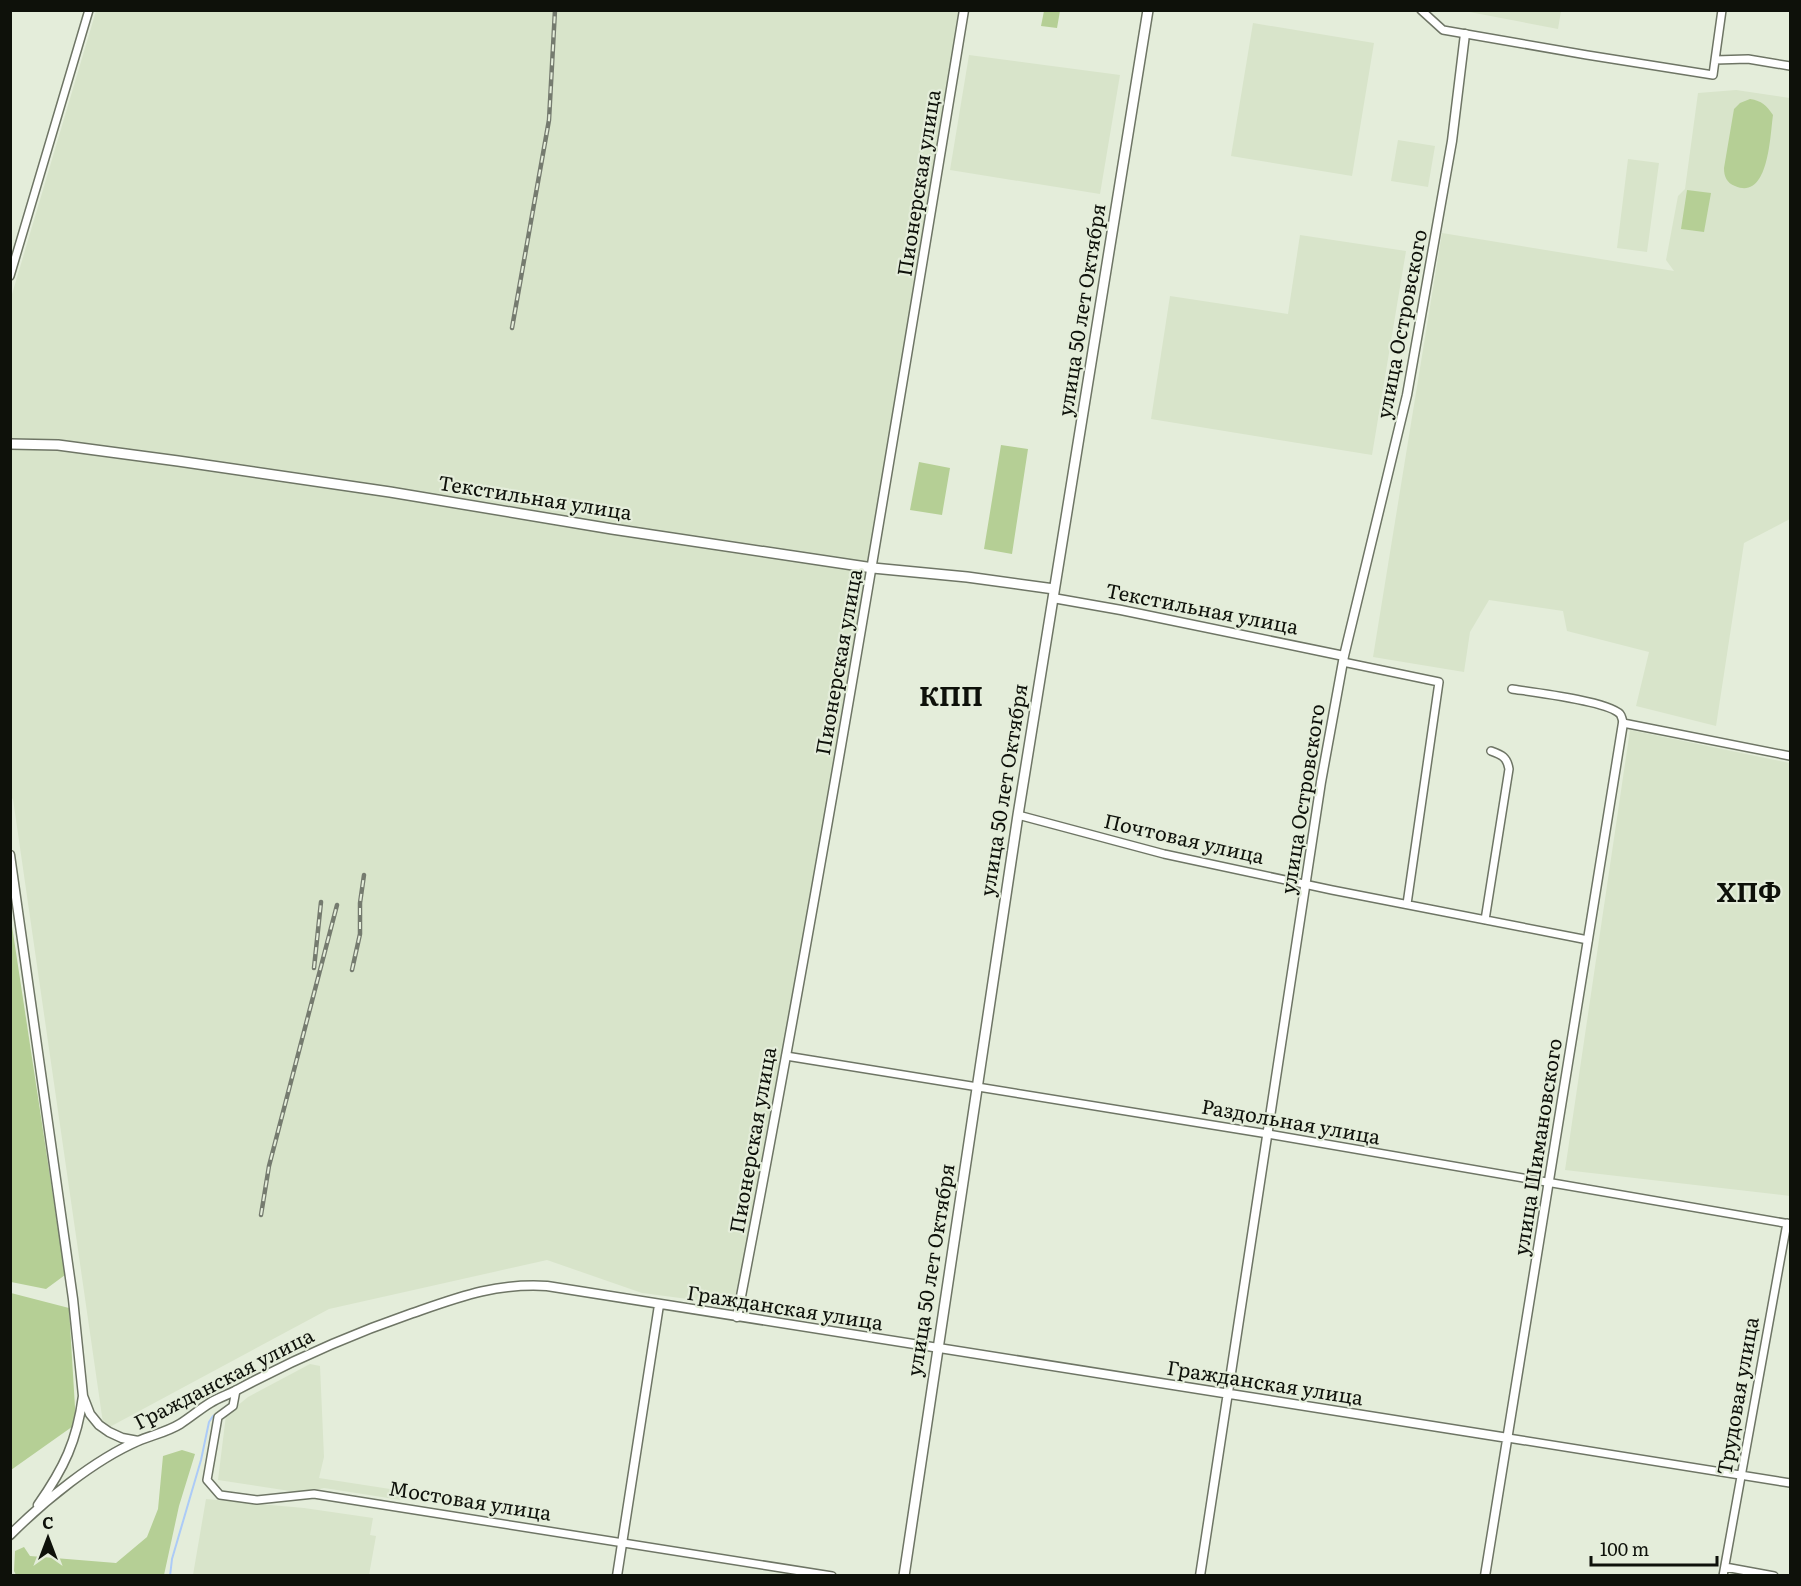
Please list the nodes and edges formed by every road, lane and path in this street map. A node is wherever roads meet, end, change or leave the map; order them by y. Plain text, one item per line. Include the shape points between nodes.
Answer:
1 (89, 10) edge
2 (964, 10) edge
3 (1148, 10) edge
4 (1421, 10) edge
5 (1722, 10) edge
6 (1465, 34) junction
7 (1715, 60) junction
8 (1791, 66) edge
9 (10, 276) edge
10 (10, 444) edge
11 (873, 568) junction
12 (1054, 594) junction
13 (1344, 659) junction
14 (1512, 689) dead end
15 (1623, 723) junction
16 (1491, 751) dead end
17 (1791, 756) edge
18 (1018, 815) junction
19 (10, 855) edge
20 (1305, 883) junction
21 (1407, 904) junction
22 (1485, 920) junction
23 (1588, 940) junction
24 (786, 1056) junction
25 (976, 1087) junction
26 (1268, 1134) junction
27 (1549, 1183) junction
28 (1789, 1223) edge
29 (659, 1305) junction
30 (737, 1317) junction
31 (938, 1349) junction
32 (236, 1390) junction
33 (1227, 1394) junction
34 (83, 1396) junction
35 (1508, 1438) junction
36 (138, 1441) junction
37 (1740, 1475) junction
38 (1791, 1483) edge
39 (31, 1515) junction
40 (10, 1535) edge
41 (622, 1542) junction
42 (1725, 1567) junction
43 (617, 1575) edge
44 (832, 1575) edge
45 (904, 1575) edge
46 (1200, 1575) edge
47 (1485, 1575) edge
48 (1723, 1575) edge
49 (1774, 1575) edge

1 - 9 street
2 - 11 street, Пионерская улица
3 - 12 main road, улица 50 лет Октября
4 - 6 street via 1443,30
5 - 7 street
6 - 7 street via 1713,75
6 - 13 street, улица Островского via 1452,141 1407,395
7 - 8 street via 1748,59
10 - 11 main road, Текстильная улица via 58,445 302,479
11 - 12 main road, Текстильная улица via 967,577
11 - 24 street, Пионерская улица
12 - 13 street, Текстильная улица
12 - 18 main road, улица 50 лет Октября
13 - 20 street, улица Островского
13 - 21 street, Текстильная улица via 1439,682
14 - 15 street via 1611,709 1620,714
15 - 17 street
15 - 23 street, улица Шимановского
16 - 22 street via 1504,756 1509,769
18 - 20 street, Почтовая улица via 1164,854
18 - 25 main road, улица 50 лет Октября
19 - 34 street via 73,1299
20 - 21 street, Почтовая улица
20 - 26 street, улица Островского
21 - 22 street, Почтовая улица
22 - 23 street, Почтовая улица
23 - 27 street, улица Шимановского
24 - 25 street, Раздольная улица
24 - 30 street, Пионерская улица
25 - 26 street, Раздольная улица
25 - 31 main road, улица 50 лет Октября
26 - 27 street, Раздольная улица
26 - 33 street, улица Островского
27 - 28 street, Раздольная улица
27 - 35 street, улица Шимановского
28 - 37 street, Трудовая улица
29 - 30 street, Гражданская улица
29 - 32 street, Гражданская улица via 547,1286 523,1285 470,1293 362,1330
29 - 41 street
30 - 31 street, Гражданская улица
31 - 33 street, Гражданская улица
31 - 45 main road, улица 50 лет Октября
32 - 36 street, Гражданская улица via 179,1424
32 - 41 street, Мостовая улица via 233,1406 218,1417 207,1480 220,1495 256,1500 314,1494
33 - 35 street, Гражданская улица
33 - 46 street, улица Островского
34 - 36 street via 99,1425 122,1438
34 - 39 street via 70,1452
35 - 37 street, Гражданская улица
35 - 47 street, улица Шимановского
36 - 39 street, Гражданская улица via 98,1464
37 - 38 street, Гражданская улица
37 - 42 street, Трудовая улица
39 - 40 street, Гражданская улица
41 - 43 street
41 - 44 street, Мостовая улица
42 - 48 street, Трудовая улица
42 - 49 street

